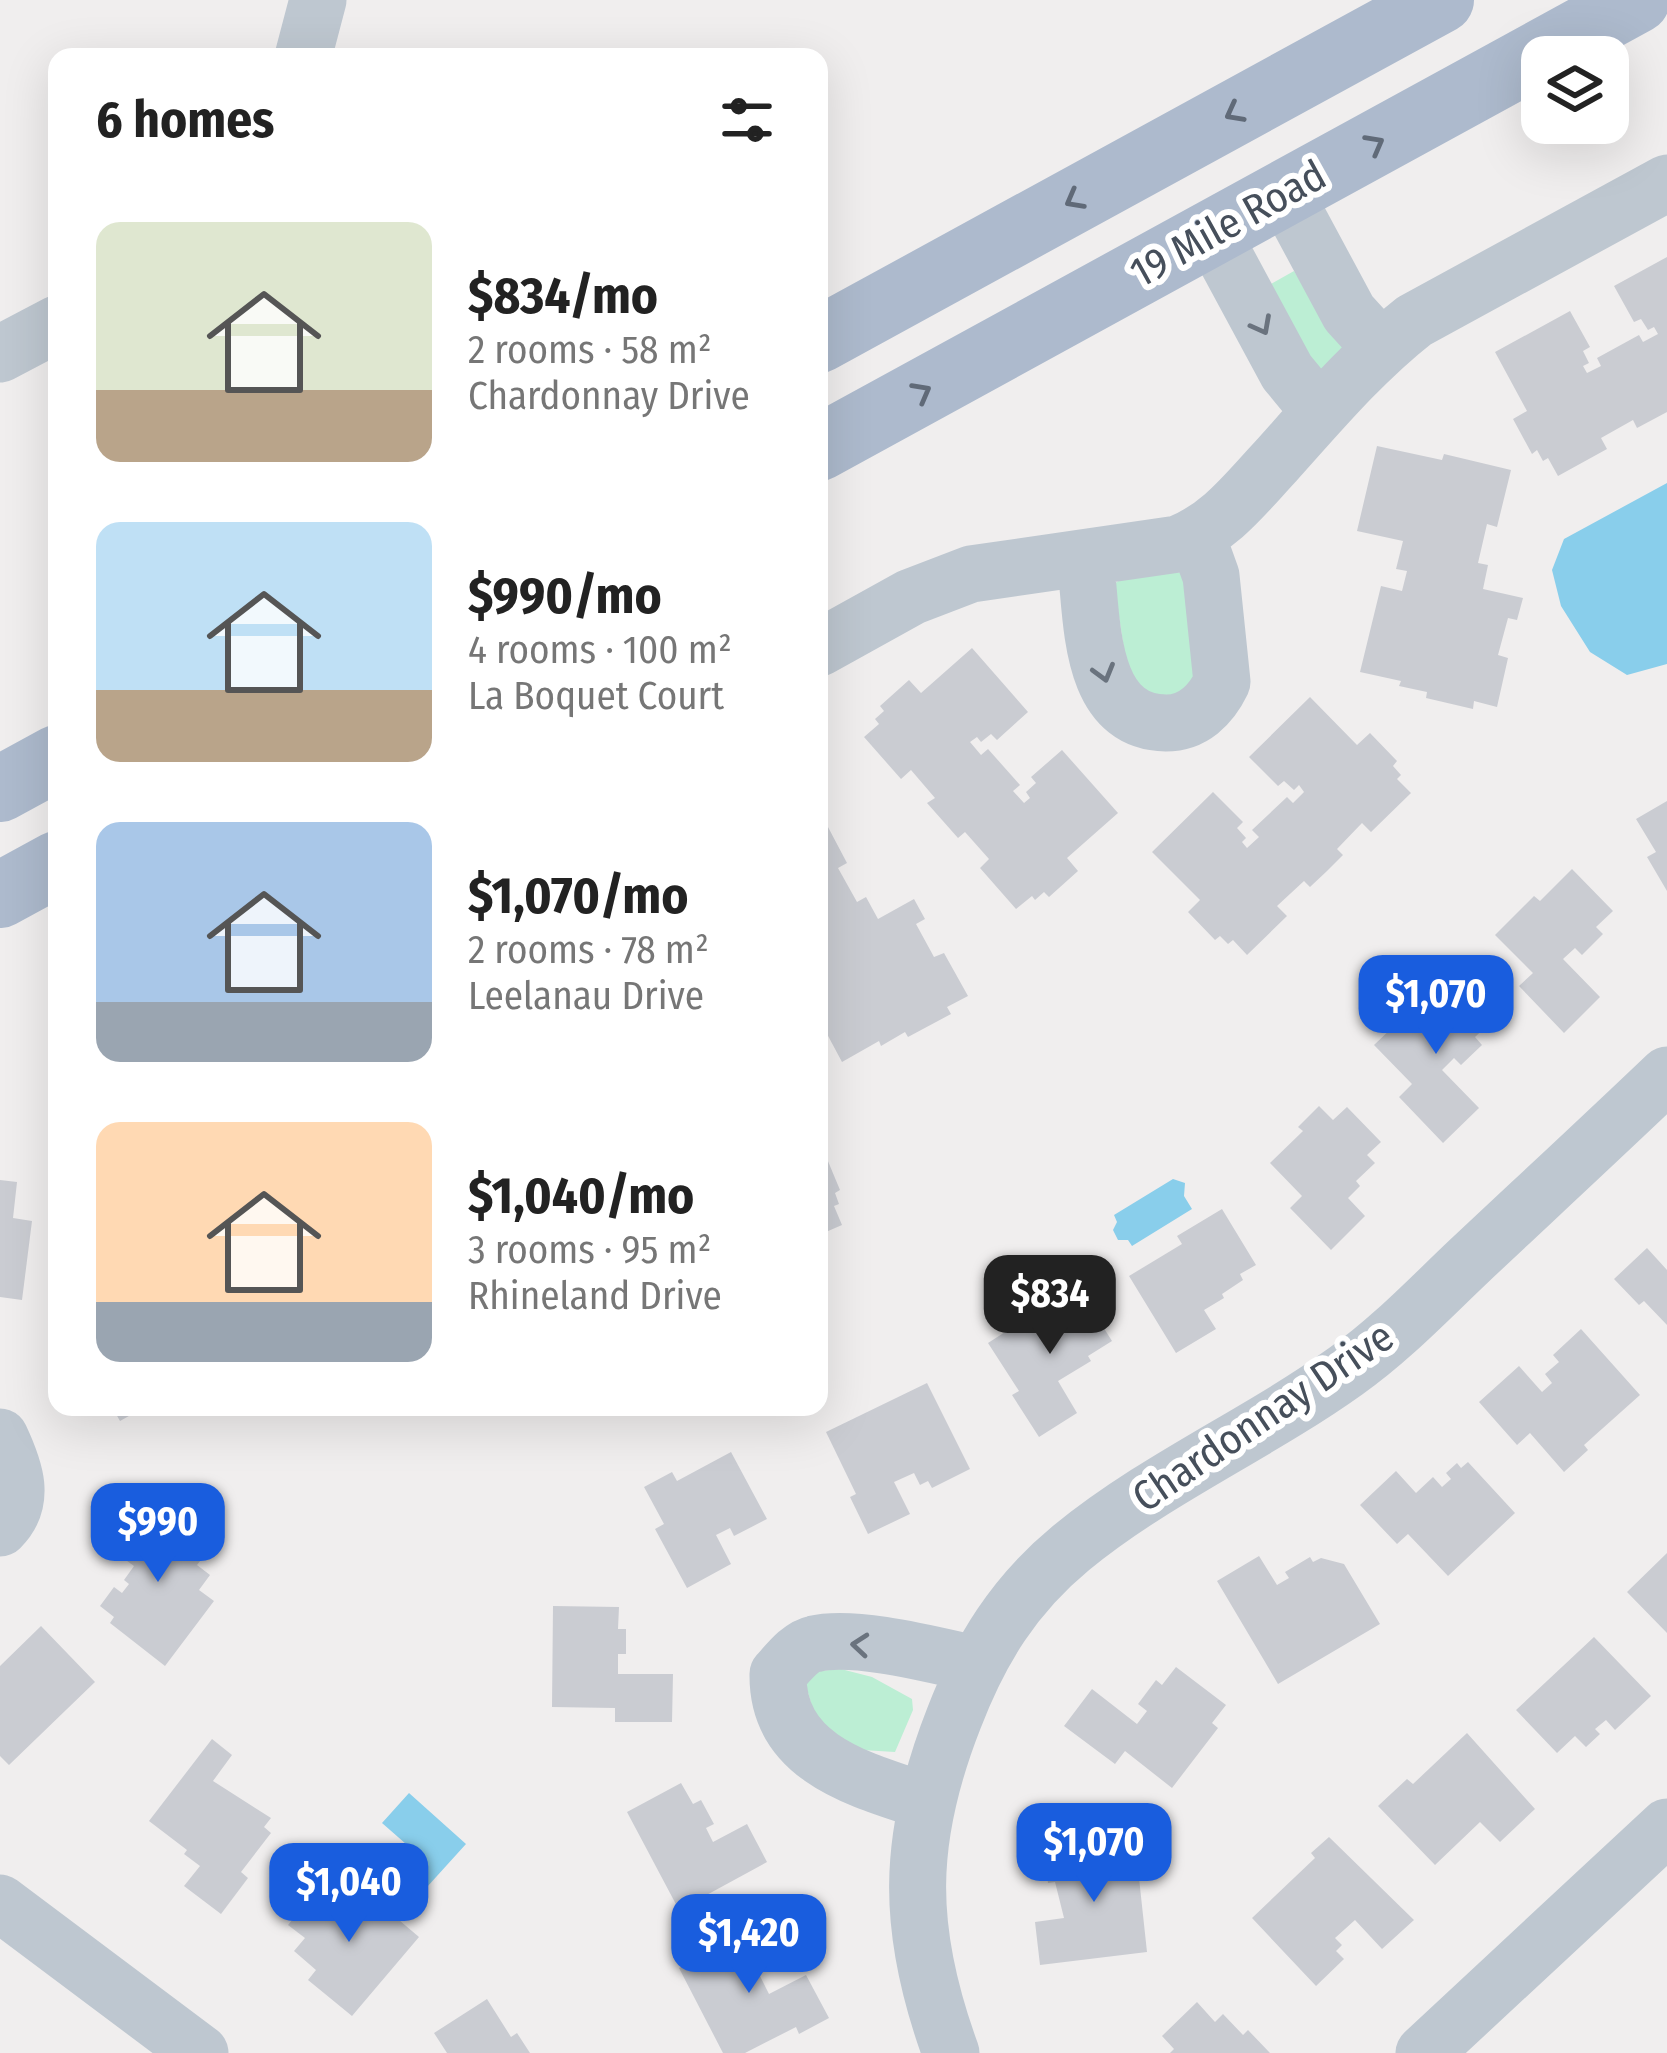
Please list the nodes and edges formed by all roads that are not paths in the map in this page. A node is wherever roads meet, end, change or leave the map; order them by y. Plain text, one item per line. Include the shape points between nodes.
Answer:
1 (1441, 0) edge
2 (1637, 0) edge
3 (1176, 144) junction
4 (1667, 184) edge
5 (1285, 194) junction
6 (1201, 239) junction
7 (48, 329) edge
8 (828, 335) edge
9 (1380, 347) junction
10 (0, 354) edge
11 (1321, 412) junction
12 (828, 443) edge
13 (1197, 537) junction
14 (1085, 558) junction
15 (828, 643) edge
16 (48, 763) edge
17 (0, 789) edge
18 (48, 869) edge
19 (0, 895) edge
20 (1667, 1076) edge
21 (0, 1437) edge
22 (0, 1528) edge
23 (975, 1664) junction
24 (925, 1801) junction
25 (1667, 1827) edge
26 (0, 1903) edge
27 (200, 2053) edge
28 (951, 2053) edge
29 (1424, 2053) edge

1 -> 3 main road
5 -> 2 main road, 19 Mile Road
3 - 6 main road via 1153,192 1166,224
3 -> 8 main road
4 - 9 street
5 - 6 main road, 19 Mile Road
5 - 9 street via 1349,313
6 -> 11 street
12 -> 6 main road, 19 Mile Road
7 - 10 street
9 - 11 street
11 - 13 street
13 - 14 street
14 -> 13 street via 1106,686 1136,718 1175,722 1200,713 1222,682 1210,575
14 - 15 street via 971,574
16 - 17 main road
18 - 19 main road
20 - 23 street, Chardonnay Drive via 1348,1370 1072,1547 999,1622
21 - 22 street via 17,1490 13,1515
23 - 24 street, Chardonnay Drive
23 -> 24 street via 842,1642 812,1644 778,1674 778,1698 803,1744 873,1784
24 - 28 street, Chardonnay Drive via 917,1898 922,1952
25 - 29 street
26 - 27 street

